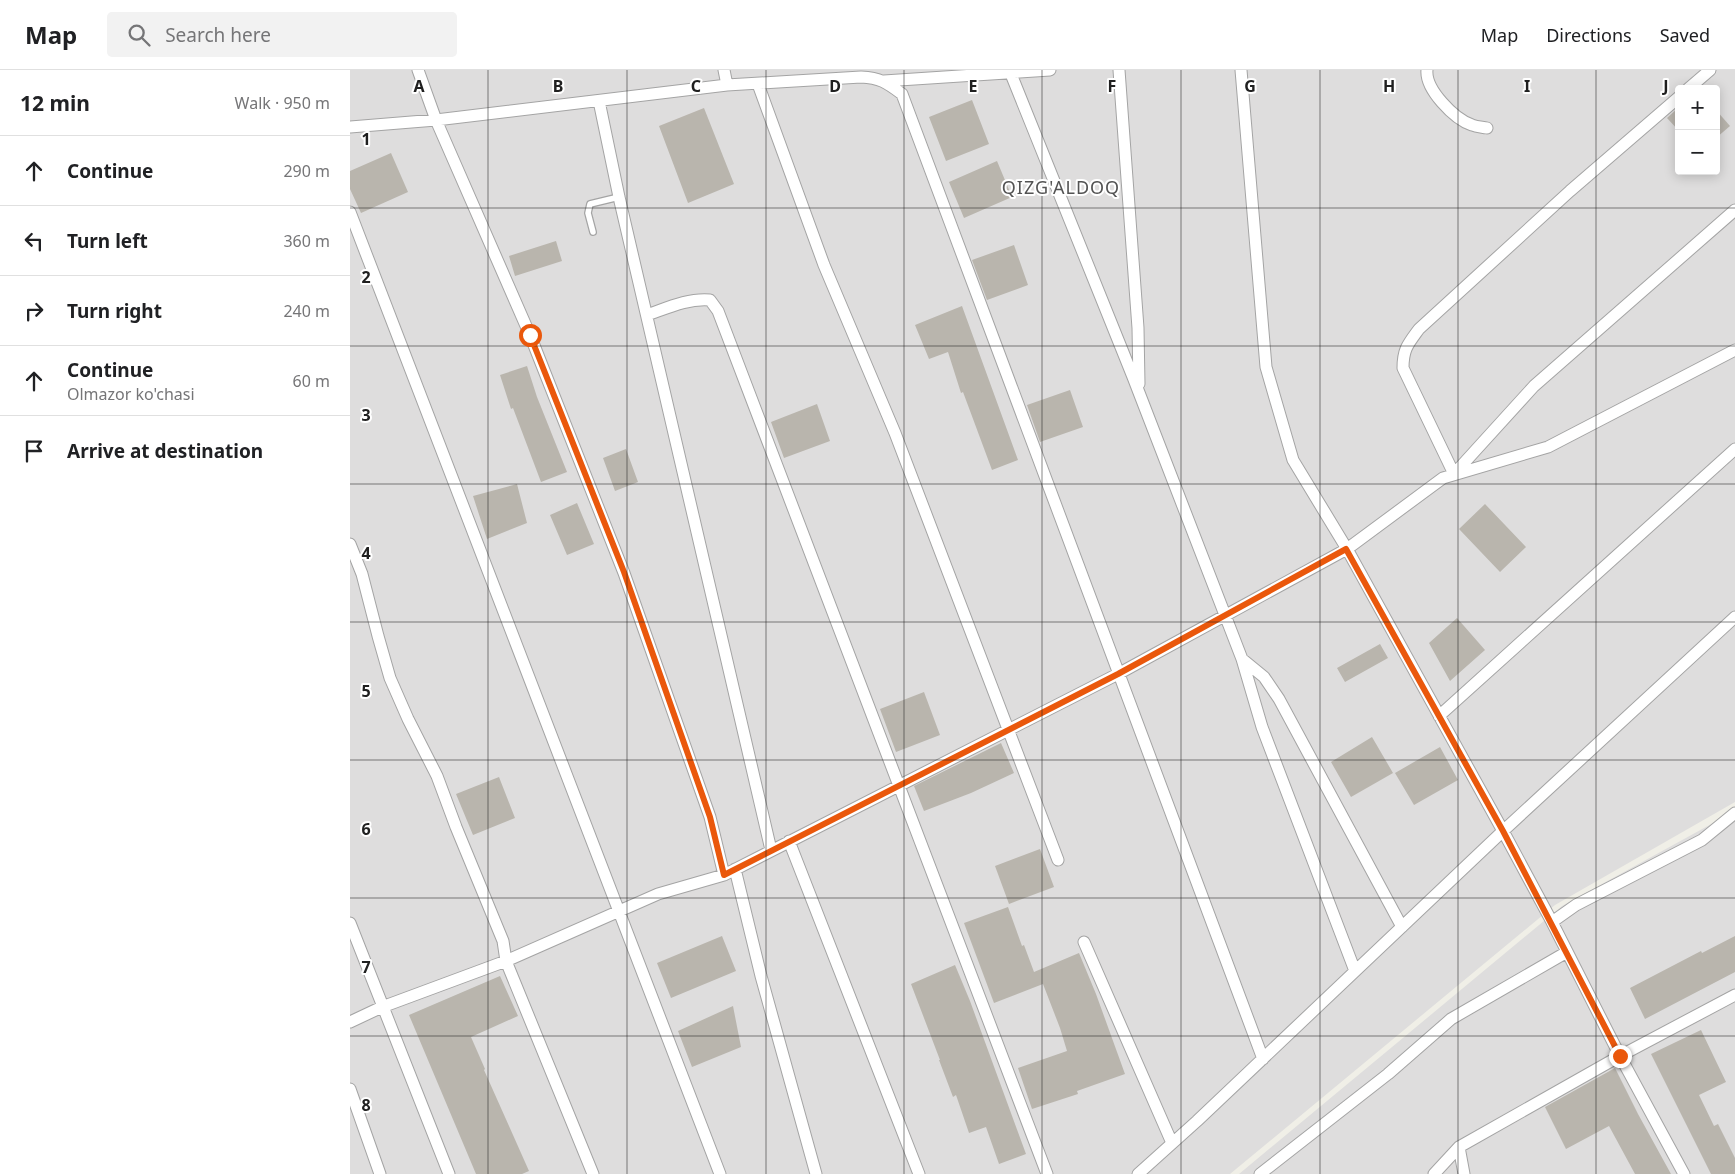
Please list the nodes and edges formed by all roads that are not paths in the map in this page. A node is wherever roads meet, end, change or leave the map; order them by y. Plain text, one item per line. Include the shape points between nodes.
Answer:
1 (418, 70) edge
2 (724, 70) edge
3 (1050, 70) edge
4 (1120, 70) edge
5 (1242, 70) edge
6 (1426, 70) edge
7 (1710, 70) edge
8 (1011, 74) junction
9 (884, 81) junction
10 (758, 84) junction
11 (727, 85) junction
12 (1693, 85) edge
13 (1675, 100) edge
14 (599, 101) junction
15 (436, 120) junction
16 (350, 127) edge
17 (1487, 128) dead end
18 (619, 197) junction
19 (1735, 210) edge
20 (350, 212) edge
21 (593, 232) dead end
22 (647, 315) junction
23 (1735, 350) edge
24 (1139, 393) junction
25 (1735, 449) edge
26 (1454, 474) junction
27 (350, 544) edge
28 (1346, 549) junction
29 (1224, 616) junction
30 (1735, 617) edge
31 (1242, 659) junction
32 (1118, 674) junction
33 (1439, 716) junction
34 (1009, 729) junction
35 (898, 786) junction
36 (1735, 813) edge
37 (1503, 831) junction
38 (789, 841) junction
39 (771, 850) junction
40 (1058, 860) dead end
41 (735, 869) junction
42 (724, 875) junction
43 (618, 911) junction
44 (1552, 922) junction
45 (350, 924) edge
46 (1402, 926) junction
47 (1084, 942) dead end
48 (1567, 952) junction
49 (506, 961) junction
50 (1355, 971) junction
51 (1735, 995) edge
52 (382, 1007) junction
53 (350, 1022) edge
54 (1620, 1056) junction
55 (1263, 1059) junction
56 (350, 1089) edge
57 (1172, 1143) junction
58 (1458, 1147) junction
59 (380, 1174) edge
60 (449, 1174) edge
61 (594, 1174) edge
62 (720, 1174) edge
63 (816, 1174) edge
64 (919, 1174) edge
65 (1047, 1174) edge
66 (1138, 1174) edge
67 (1260, 1174) edge
68 (1434, 1174) edge
69 (1464, 1174) edge
70 (1684, 1174) edge

1 - 15 street
2 - 11 street
3 - 8 street
4 - 24 street via 1138,328
5 - 28 street via 1266,367 1293,460
6 - 17 street via 1430,86 1453,113 1470,124
7 - 12 street
8 - 9 street
8 - 24 street
9 - 10 street via 861,77
9 - 32 street via 902,94
10 - 11 street
10 - 34 street via 824,265 895,433
11 - 14 street
13 - 26 street via 1563,197 1419,329 1407,345 1403,368
14 - 15 street
14 - 18 street
15 - 16 street
15 - 42 street via 530,335 624,572 710,817
18 - 21 lane via 590,204 588,213
18 - 22 street
19 - 26 street via 1534,386
20 - 43 street
22 - 35 street via 700,299 710,300 718,310
22 - 39 street
23 - 26 street via 1548,447
24 - 29 street
25 - 33 street
26 - 28 street via 1443,478
27 - 49 street via 364,581 390,678 441,785 500,934
28 - 29 street
28 - 33 street
29 - 31 street
29 - 32 street
30 - 37 street
31 - 46 street via 1264,677 1279,699
31 - 50 street via 1262,727
32 - 34 street
32 - 55 street
33 - 37 street
34 - 35 street
34 - 40 street
35 - 38 street
35 - 65 street
36 - 44 street via 1702,840 1576,905
37 - 44 street
37 - 46 street
38 - 39 street
38 - 64 street
39 - 41 street
41 - 42 street
41 - 63 street
42 - 43 street via 658,894
43 - 49 street
43 - 62 street
44 - 48 street
45 - 52 street
46 - 50 street
47 - 57 street
48 - 54 street
48 - 67 street via 1450,1019 1388,1074
49 - 52 street
49 - 61 street
50 - 55 street
51 - 54 street
52 - 53 street
52 - 60 street
54 - 58 street
54 - 70 street
55 - 57 street
56 - 59 street
57 - 66 street
58 - 68 street
58 - 69 street

